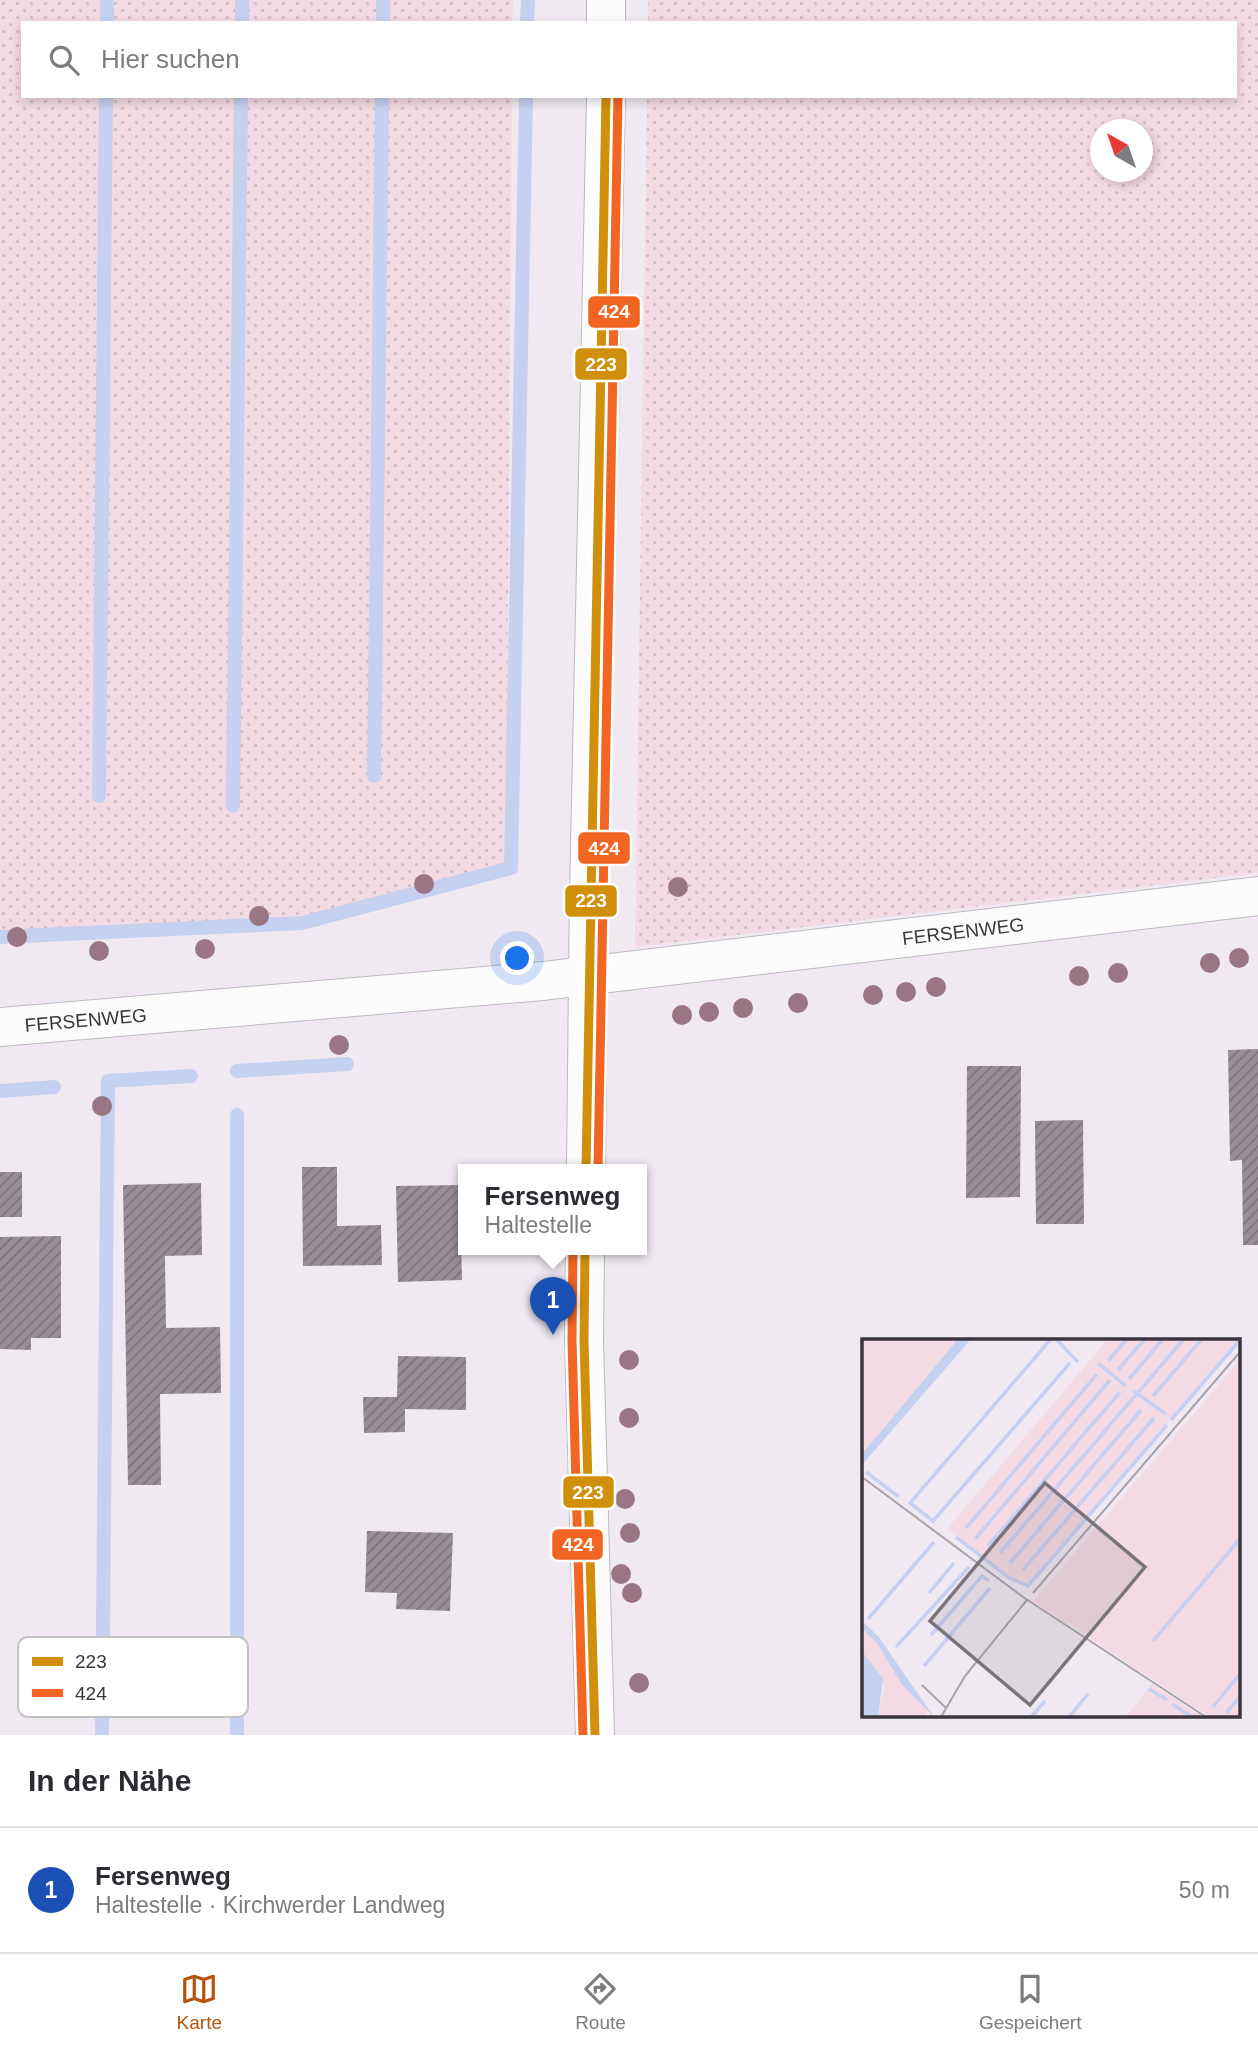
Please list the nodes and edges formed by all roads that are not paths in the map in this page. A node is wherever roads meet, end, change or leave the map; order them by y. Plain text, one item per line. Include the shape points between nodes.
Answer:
1 (607, 0) edge
2 (606, 21) edge
3 (606, 98) edge
4 (1258, 896) edge
5 (588, 975) junction
6 (0, 1027) edge
7 (586, 1164) edge
8 (585, 1255) edge
9 (595, 1735) edge

1 - 2 street
3 - 5 street
4 - 5 street, FERSENWEG
5 - 6 street, FERSENWEG
5 - 7 street
8 - 9 street

